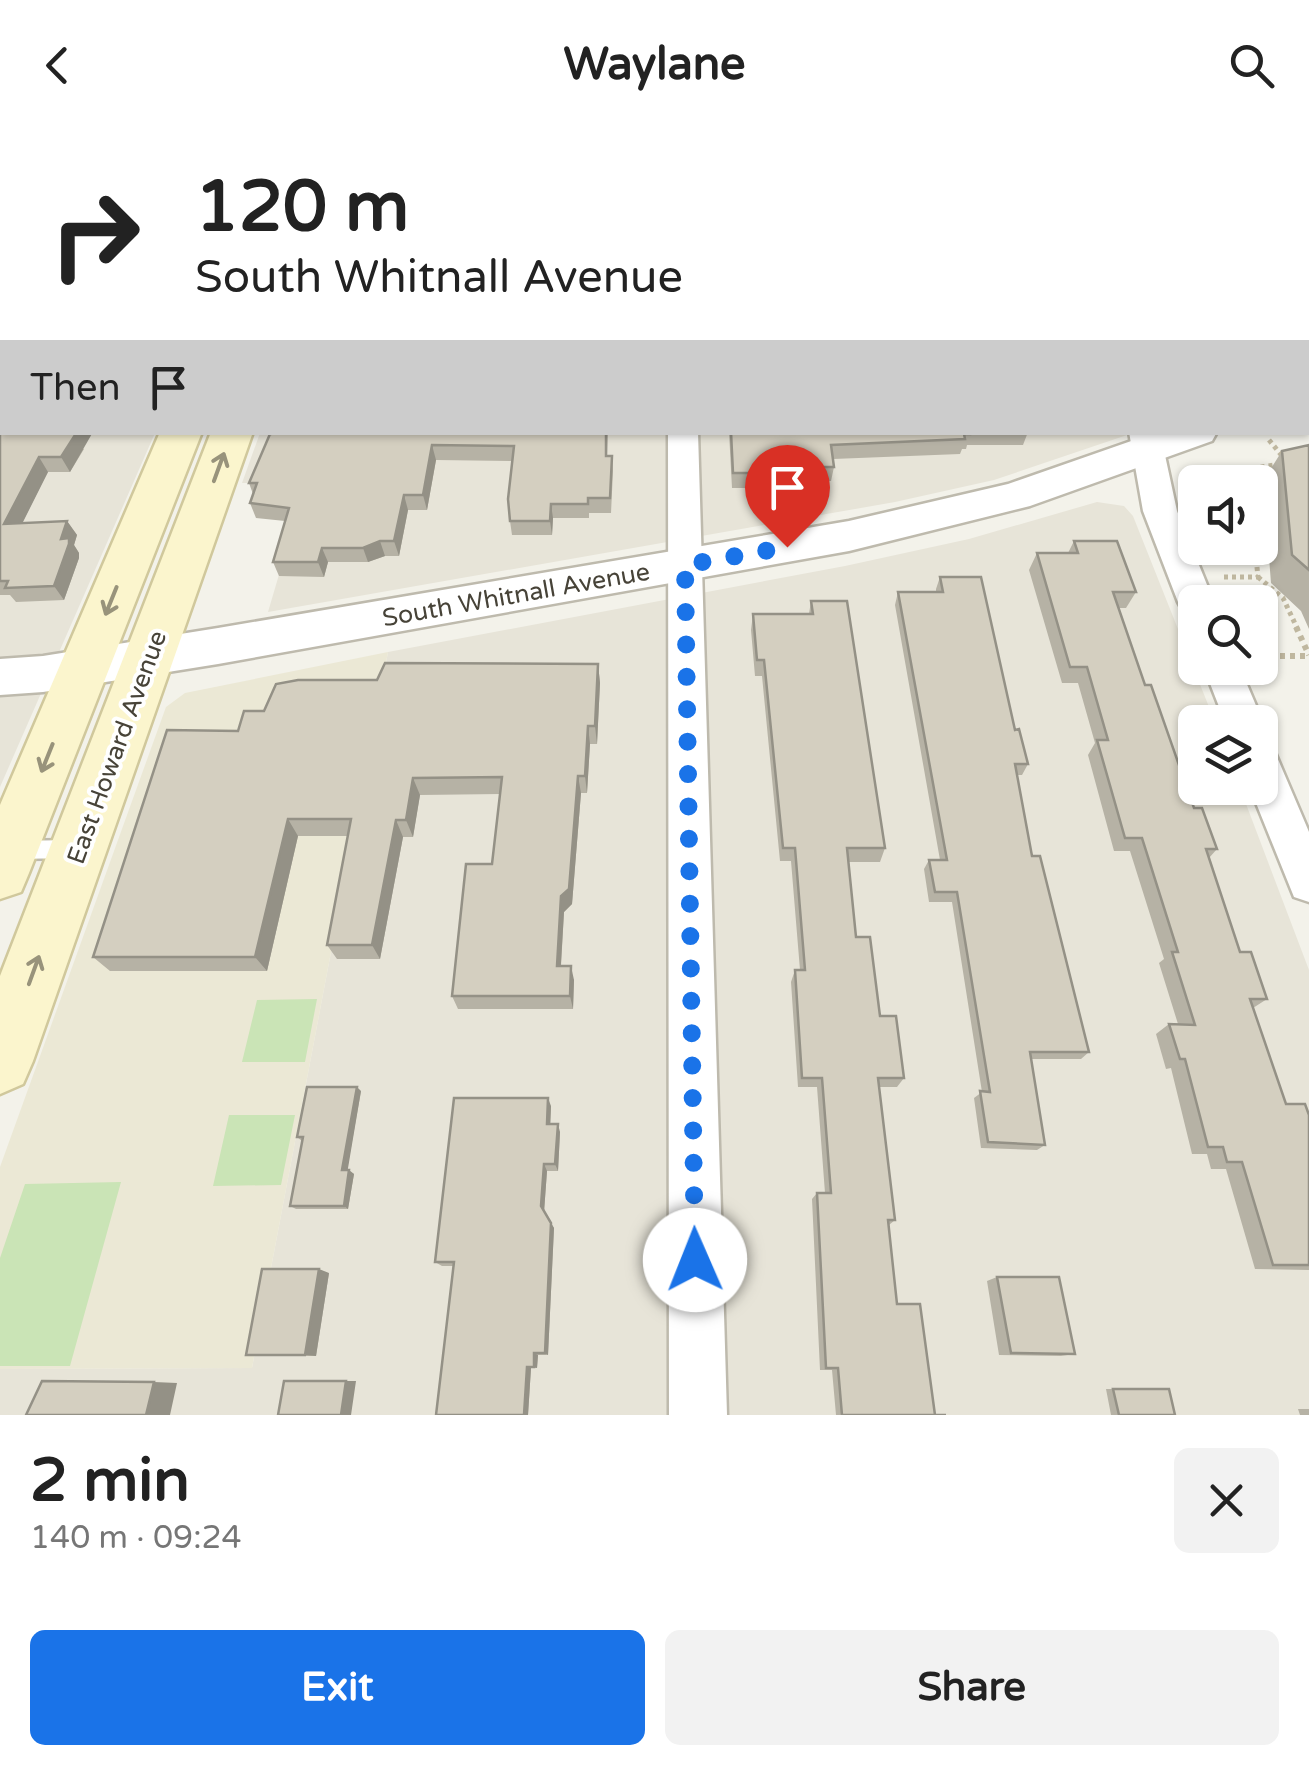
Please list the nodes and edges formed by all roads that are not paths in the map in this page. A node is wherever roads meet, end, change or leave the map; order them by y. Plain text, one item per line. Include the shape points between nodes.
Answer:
1 (181, 435) edge
2 (230, 435) edge
3 (683, 435) edge
4 (1181, 435) edge
5 (1146, 441) edge
6 (170, 525) junction
7 (685, 565) junction
8 (1189, 585) edge
9 (149, 657) junction
10 (84, 668) junction
11 (0, 677) edge
12 (1277, 805) edge
13 (78, 849) junction
14 (5, 862) edge
15 (1309, 883) edge
16 (0, 1061) edge
17 (698, 1415) edge

1 - 6 main road, East Howard Avenue
6 -> 2 main road, East Howard Avenue
3 - 7 street
4 - 5 street, South Whitnall Avenue
5 - 7 street, South Whitnall Avenue via 1016,496 849,536
5 - 8 street via 1160,512
6 - 9 main road, East Howard Avenue
6 -> 10 main road, East Howard Avenue
7 - 9 street, South Whitnall Avenue
7 - 17 street
9 - 10 street, South Whitnall Avenue
9 - 13 main road, East Howard Avenue
10 - 11 street, South Whitnall Avenue
10 -> 14 main road, East Howard Avenue
12 - 15 street
13 - 14 lane
16 -> 13 main road, East Howard Avenue

